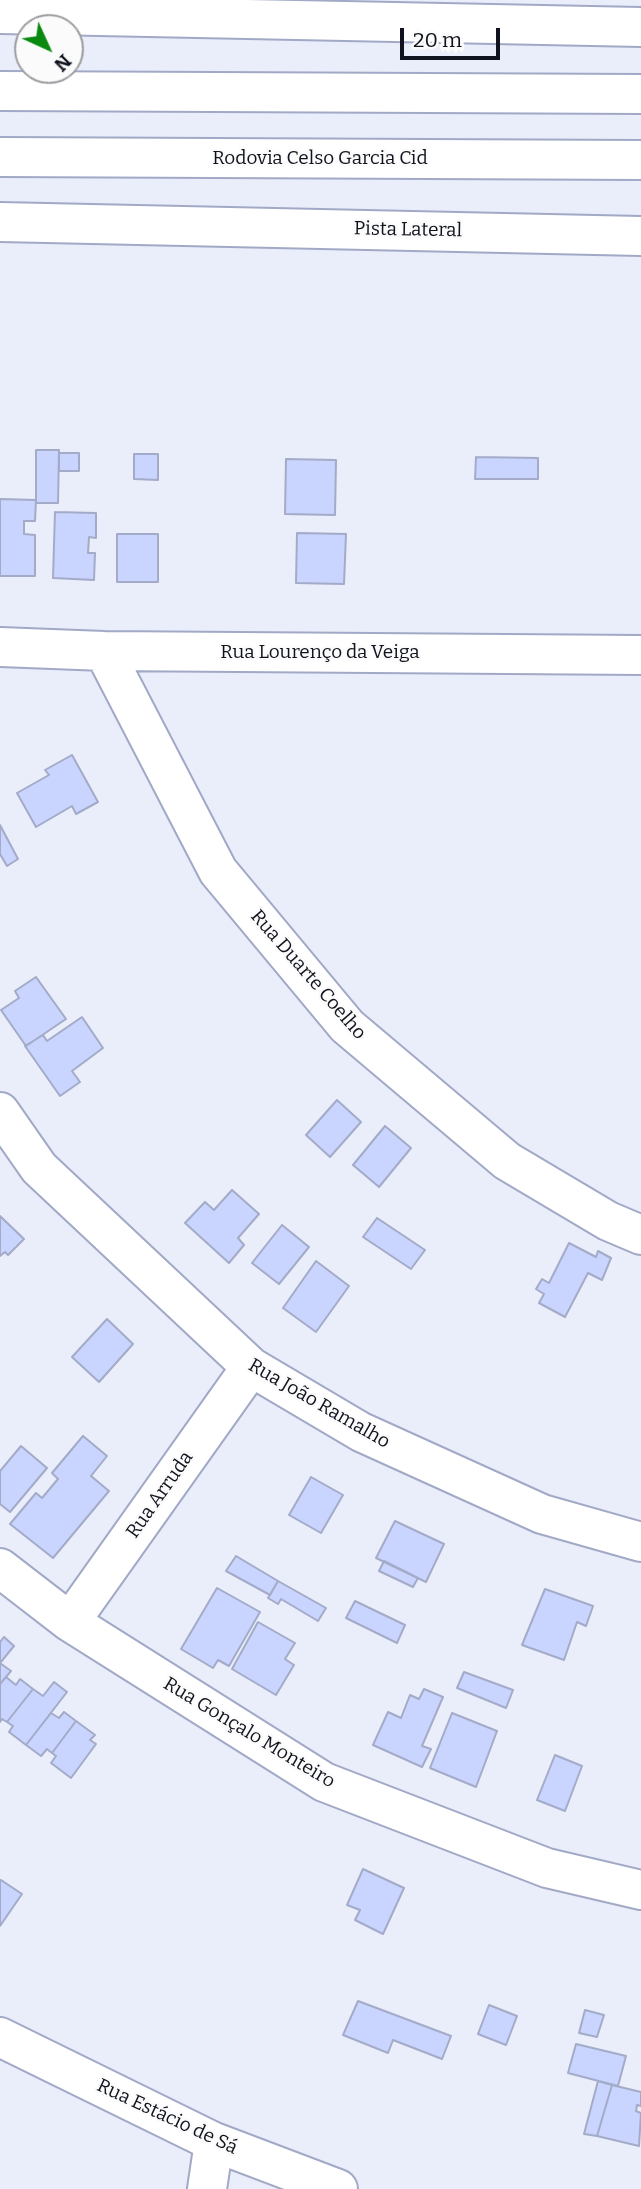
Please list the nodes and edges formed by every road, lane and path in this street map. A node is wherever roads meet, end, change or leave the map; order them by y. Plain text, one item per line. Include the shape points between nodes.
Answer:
1 (0, 14) edge
2 (641, 27) edge
3 (0, 91) edge
4 (641, 94) edge
5 (0, 157) edge
6 (641, 160) edge
7 (0, 222) edge
8 (641, 236) edge
9 (0, 647) edge
10 (104, 651) junction
11 (641, 654) edge
12 (0, 1112) edge
13 (641, 1236) edge
14 (251, 1367) junction
15 (641, 1542) edge
16 (0, 1568) edge
17 (70, 1622) junction
18 (641, 1890) edge
19 (0, 2037) edge
20 (214, 2142) junction
21 (207, 2189) edge
22 (338, 2189) edge

1 - 2 main road
3 - 4 main road
5 - 6 main road, Rodovia Celso Garcia Cid
7 - 8 main road, Pista Lateral
9 - 10 main road, Rua Lourenço da Veiga
10 - 11 main road, Rua Lourenço da Veiga
10 - 13 main road, Rua Duarte Coelho via 218,872 347,1026 507,1161
12 - 14 main road, Rua João Ramalho via 39,1168
14 - 15 main road, Rua João Ramalho via 361,1432 542,1514
14 - 17 main road, Rua Arruda
16 - 17 main road, Rua Gonçalo Monteiro
17 - 18 main road, Rua Gonçalo Monteiro via 324,1782 547,1868
19 - 20 main road, Rua Estácio de Sá
20 - 21 main road
20 - 22 main road, Rua Estácio de Sá

